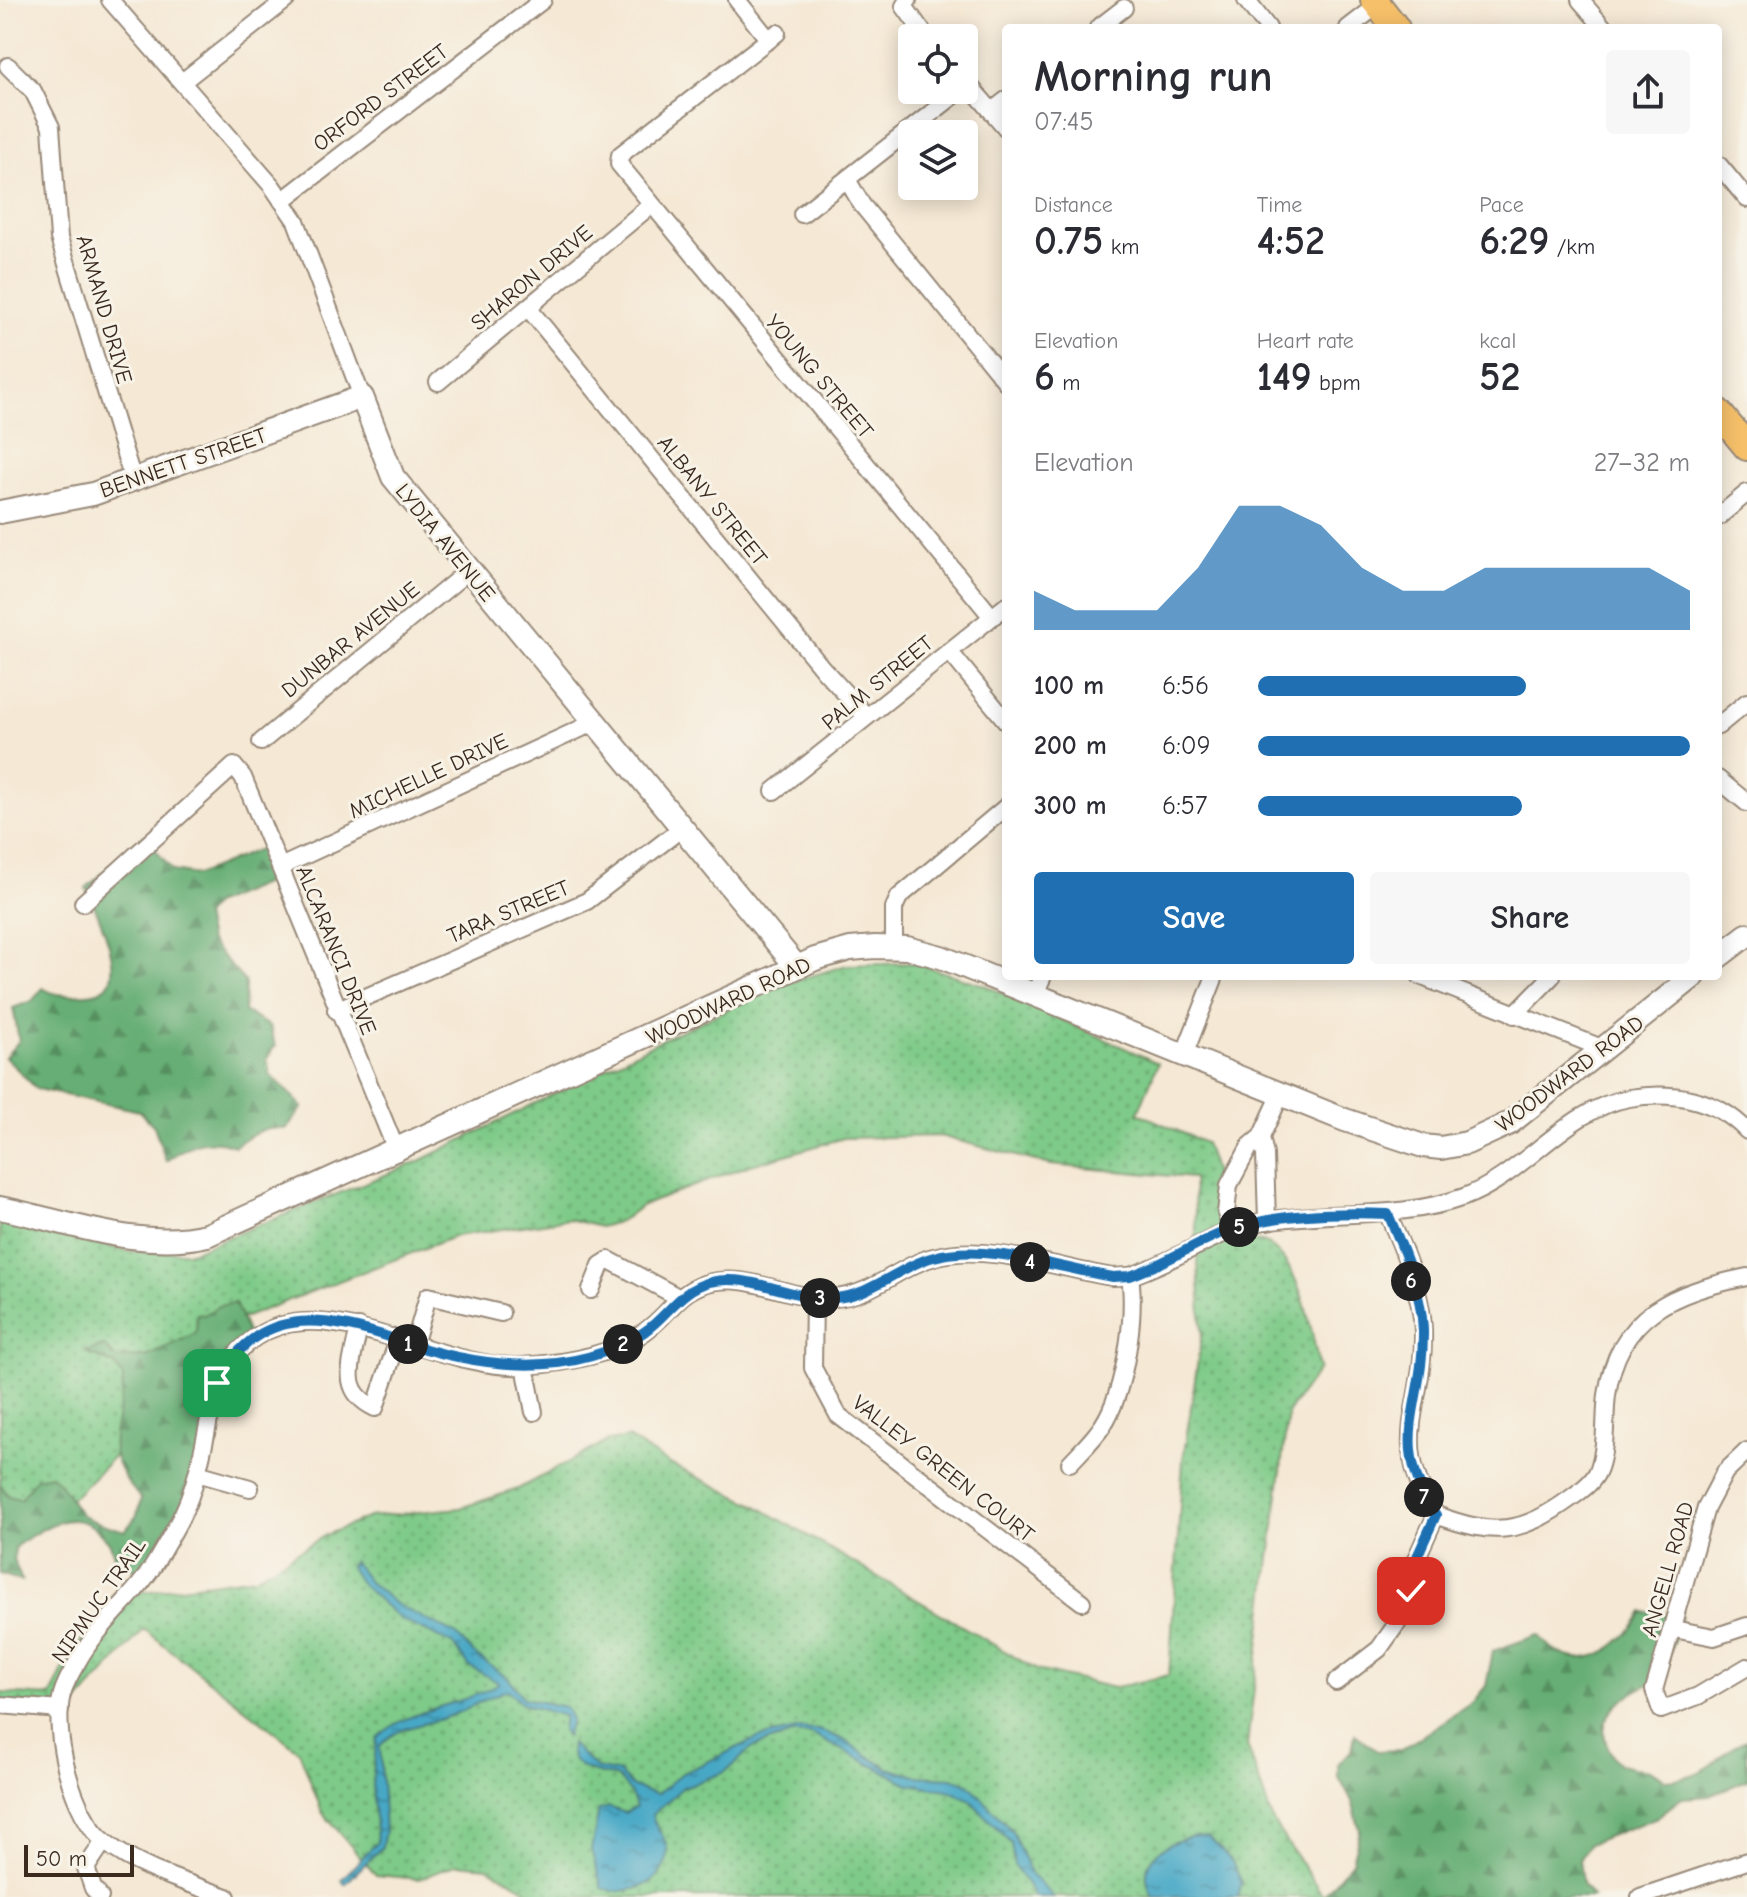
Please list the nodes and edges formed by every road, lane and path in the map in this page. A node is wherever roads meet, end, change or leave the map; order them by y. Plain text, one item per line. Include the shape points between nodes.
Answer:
1 (110, 0) edge
2 (286, 0) edge
3 (543, 0) edge
4 (737, 0) edge
5 (1246, 0) edge
6 (1580, 0) edge
7 (1376, 2) edge
8 (906, 3) edge
9 (1124, 8) dead end
10 (919, 24) edge
11 (1103, 24) edge
12 (1265, 24) edge
13 (1352, 24) edge
14 (1393, 24) edge
15 (1601, 24) edge
16 (8, 66) dead end
17 (182, 82) junction
18 (978, 98) edge
19 (1002, 103) edge
20 (941, 104) edge
21 (992, 111) junction
22 (1002, 123) edge
23 (1722, 169) edge
24 (848, 181) junction
25 (1747, 199) edge
26 (282, 201) junction
27 (651, 205) junction
28 (802, 214) dead end
29 (529, 309) junction
30 (1002, 377) edge
31 (438, 382) dead end
32 (362, 397) junction
33 (1722, 417) edge
34 (1747, 447) edge
35 (133, 480) junction
36 (1747, 493) edge
37 (0, 512) edge
38 (1722, 514) edge
39 (468, 571) junction
40 (1002, 609) edge
41 (992, 617) junction
42 (949, 651) junction
43 (1747, 702) edge
44 (866, 716) junction
45 (1002, 716) edge
46 (593, 723) junction
47 (1722, 723) edge
48 (261, 742) dead end
49 (1722, 782) edge
50 (774, 791) dead end
51 (1747, 803) edge
52 (1002, 810) edge
53 (682, 828) junction
54 (280, 867) junction
55 (83, 903) dead end
56 (1747, 935) edge
57 (894, 947) junction
58 (1722, 954) edge
59 (796, 966) junction
60 (1002, 974) edge
61 (1213, 980) edge
62 (1430, 980) edge
63 (1548, 980) edge
64 (1689, 980) edge
65 (1039, 985) edge
66 (336, 1010) junction
67 (1514, 1015) junction
68 (1604, 1049) junction
69 (1184, 1055) junction
70 (1281, 1094) junction
71 (1747, 1131) edge
72 (1261, 1137) junction
73 (397, 1152) junction
74 (0, 1208) edge
75 (1388, 1214) junction
76 (1267, 1221) junction
77 (1231, 1230) junction
78 (1130, 1276) junction
79 (1747, 1277) edge
80 (591, 1290) dead end
81 (678, 1297) junction
82 (814, 1298) junction
83 (501, 1313) dead end
84 (359, 1327) junction
85 (406, 1343) junction
86 (525, 1366) junction
87 (534, 1412) dead end
88 (1747, 1451) edge
89 (1070, 1463) dead end
90 (197, 1473) junction
91 (250, 1488) dead end
92 (1436, 1515) junction
93 (1082, 1602) dead end
94 (1747, 1626) edge
95 (1674, 1629) junction
96 (1747, 1667) edge
97 (1336, 1682) dead end
98 (0, 1705) edge
99 (60, 1710) junction
100 (104, 1841) junction
101 (1747, 1861) edge
102 (200, 1893) edge
103 (100, 1897) edge
104 (227, 1897) edge
105 (1640, 1897) edge

1 - 17 street, LYDIA AVENUE
2 - 17 street
3 - 26 street, ORFORD STREET
4 - 27 street, YOUNG STREET via 773,36 618,160
5 - 12 street
6 - 15 street
7 - 13 street
7 - 14 main road
8 - 10 street
9 - 11 street
16 - 35 street, ARMAND DRIVE via 33,91 51,127 59,238
17 - 26 street, LYDIA AVENUE
18 - 21 street
19 - 21 street
20 - 24 street
21 - 22 street
23 - 25 street
24 - 28 street
24 - 30 street
26 - 32 street, LYDIA AVENUE via 305,241
27 - 29 street, SHARON DRIVE
27 - 41 street, YOUNG STREET
29 - 31 street, SHARON DRIVE
29 - 44 street, ALBANY STREET
32 - 35 street, BENNETT STREET
32 - 39 street, LYDIA AVENUE via 393,477
33 - 34 main road
35 - 37 street, BENNETT STREET via 54,505
36 - 38 street
39 - 46 street, LYDIA AVENUE
39 - 48 street, DUNBAR AVENUE
40 - 41 street, PALM STREET
41 - 42 street, PALM STREET
42 - 44 street, PALM STREET
42 - 45 street
43 - 47 street
44 - 50 street, PALM STREET
46 - 53 street, LYDIA AVENUE
46 - 54 street, MICHELLE DRIVE
49 - 51 street
52 - 57 street via 899,897
53 - 59 street, LYDIA AVENUE
53 - 66 street, TARA STREET via 587,901
54 - 55 street, ALCARANCI DRIVE via 234,766
54 - 66 street, ALCARANCI DRIVE
56 - 58 street
57 - 59 street, WOODWARD ROAD via 850,949
57 - 60 street, WOODWARD ROAD
59 - 73 street, WOODWARD ROAD
61 - 69 street
62 - 67 street
63 - 67 street
64 - 68 street, WOODWARD ROAD
65 - 69 street, WOODWARD ROAD
66 - 73 street, ALCARANCI DRIVE
67 - 68 street
68 - 70 street, WOODWARD ROAD via 1510,1123 1467,1143 1441,1148 1359,1125
69 - 70 street, WOODWARD ROAD
70 - 72 street
71 - 75 street, NIPMUC TRAIL via 1702,1101 1658,1095 1616,1101 1582,1118 1482,1190
72 - 76 street
72 - 77 street via 1250,1146 1229,1185 1226,1213
73 - 74 street, WOODWARD ROAD via 200,1237 124,1236
75 - 76 street, NIPMUC TRAIL
75 - 92 street via 1423,1328 1409,1445 1419,1490
76 - 77 street, NIPMUC TRAIL
77 - 78 street, NIPMUC TRAIL
78 - 82 street, NIPMUC TRAIL via 960,1252 925,1260 856,1294
78 - 89 street via 1130,1324 1113,1407
79 - 92 street via 1677,1295 1630,1334 1610,1371 1604,1448 1599,1470 1588,1485 1519,1528 1481,1528
80 - 81 street via 601,1265 609,1260
81 - 82 street, NIPMUC TRAIL via 728,1279
81 - 86 street, NIPMUC TRAIL via 654,1324 623,1345
82 - 93 street, VALLEY GREEN COURT via 813,1368 838,1415
83 - 85 street via 428,1296
84 - 85 street, NIPMUC TRAIL
84 - 85 street via 349,1378 359,1400 375,1408
84 - 90 street, NIPMUC TRAIL via 294,1321 240,1348 217,1383
85 - 86 street, NIPMUC TRAIL via 476,1363
86 - 87 street
88 - 95 street, ANGELL ROAD via 1714,1487
90 - 91 street
90 - 99 street, NIPMUC TRAIL via 155,1564 107,1618 78,1661
92 - 97 street via 1416,1559 1403,1615 1379,1649
94 - 95 street via 1714,1637
95 - 96 street, ANGELL ROAD via 1654,1690 1661,1710 1698,1696
98 - 99 street
99 - 100 street, NIPMUC TRAIL via 71,1785
100 - 102 street, NIPMUC TRAIL
100 - 103 street via 86,1868
101 - 105 street
102 - 104 street, NIPMUC TRAIL

